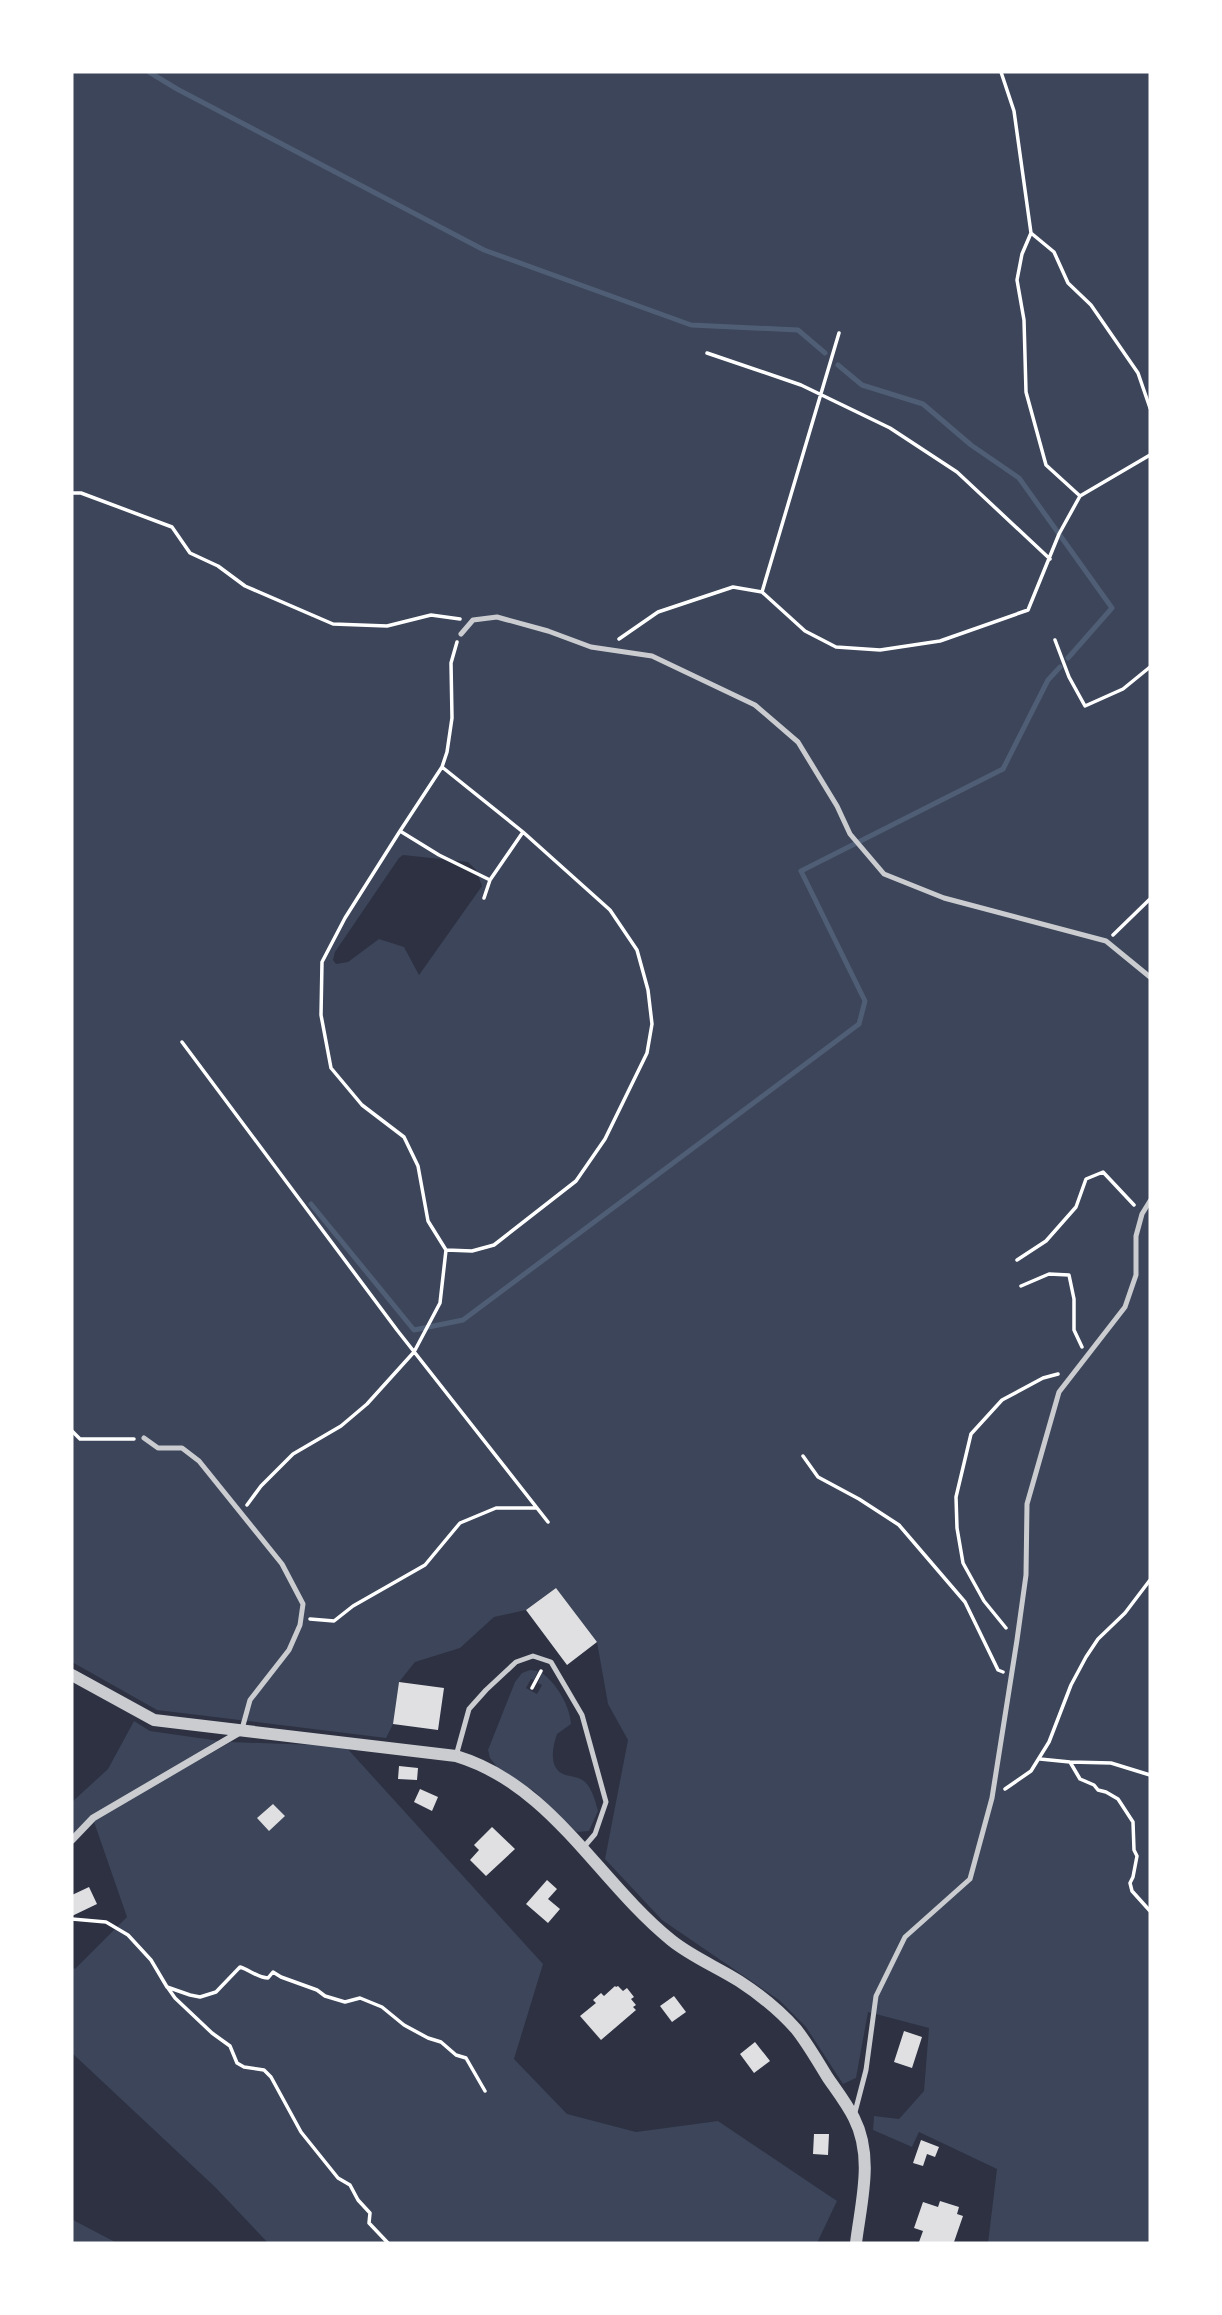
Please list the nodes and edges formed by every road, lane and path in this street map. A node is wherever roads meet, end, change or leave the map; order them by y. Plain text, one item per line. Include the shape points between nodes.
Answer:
1 (1001, 72) edge
2 (1031, 233) junction
3 (839, 333) dead end
4 (707, 353) dead end
5 (821, 394) junction
6 (1150, 408) edge
7 (1150, 455) edge
8 (72, 493) edge
9 (1080, 496) junction
10 (1050, 559) junction
11 (762, 592) junction
12 (473, 620) junction
13 (461, 634) joint
14 (1055, 640) dead end
15 (606, 648) junction
16 (1150, 667) edge
17 (442, 767) junction
18 (400, 831) junction
19 (523, 832) junction
20 (490, 880) junction
21 (484, 898) dead end
22 (1150, 898) edge
23 (1106, 942) junction
24 (1150, 977) edge
25 (182, 1042) dead end
26 (1150, 1201) edge
27 (1142, 1214) junction
28 (446, 1250) junction
29 (1017, 1260) dead end
30 (1021, 1286) dead end
31 (414, 1352) junction
32 (1086, 1356) junction
33 (1077, 1367) junction
34 (72, 1431) edge
35 (144, 1438) joint
36 (803, 1457) dead end
37 (538, 1508) junction
38 (242, 1512) junction
39 (548, 1522) dead end
40 (1150, 1580) edge
41 (301, 1618) junction
42 (1017, 1640) junction
43 (546, 1660) junction
44 (1012, 1674) junction
45 (72, 1675) edge
46 (533, 1688) dead end
47 (241, 1732) junction
48 (456, 1756) junction
49 (1040, 1759) junction
50 (1070, 1762) junction
51 (1150, 1775) edge
52 (992, 1798) junction
53 (72, 1840) edge
54 (583, 1848) junction
55 (1150, 1911) edge
56 (72, 1919) edge
57 (167, 1987) junction
58 (485, 2091) dead end
59 (854, 2117) junction
60 (388, 2243) edge
61 (856, 2243) edge

1 - 2 path via 1014,111
2 - 6 path via 1054,252 1068,283 1091,304 1138,373
2 - 9 path via 1017,280 1024,320 1026,392 1046,465
3 - 5 path
4 - 5 path
5 - 10 path via 890,428 957,472
5 - 11 path
7 - 9 path
8 - 12 path via 172,527 190,553 245,586 333,624 387,626 431,615
9 - 10 path
10 - 11 path via 1028,610 940,641 880,650 836,647 805,631
11 - 15 path via 733,587 658,612
12 - 13 lane
12 - 15 lane via 497,617
13 - 17 path via 451,663 452,718
14 - 16 path via 1085,705 1123,689
15 - 23 lane via 652,656 755,705 799,741 850,834 884,874 944,898
17 - 18 path
17 - 19 path
18 - 20 path
18 - 28 path via 322,962 321,1015 331,1068 362,1105 404,1137 418,1166 428,1221
19 - 20 path
19 - 28 path via 610,910 638,950 652,1024 647,1053 605,1139 576,1181 495,1245 472,1251
20 - 21 path
22 - 23 path
23 - 24 lane
25 - 31 path
26 - 27 lane
27 - 29 path via 1103,1172 1086,1179 1076,1207 1046,1241
27 - 32 lane via 1136,1236 1136,1275 1125,1307
28 - 31 path via 440,1303
30 - 32 path via 1049,1274 1069,1275 1074,1330
31 - 37 path
31 - 38 path via 341,1426 293,1454
32 - 33 lane
33 - 42 lane via 1059,1392 1027,1504 1026,1575
33 - 42 path via 1043,1378 1002,1400 971,1434 956,1497 963,1563 984,1601
34 - 35 path via 80,1439
35 - 38 lane via 158,1448 182,1448 199,1461
36 - 44 path via 818,1478 899,1525 965,1602 998,1670
37 - 39 path
37 - 41 path via 496,1508 460,1523 425,1565 334,1621
38 - 41 lane via 282,1564 303,1605
40 - 49 path via 1086,1657
41 - 47 lane via 289,1650 250,1700
42 - 44 lane
43 - 46 path
43 - 48 lane via 533,1656 516,1662 486,1690 469,1709
43 - 54 lane via 582,1715 606,1802 595,1834
44 - 52 lane
45 - 47 street via 154,1720
47 - 48 street
47 - 53 street via 93,1818
48 - 54 street via 480,1763 531,1797
49 - 50 path
49 - 52 path via 1031,1772
50 - 51 path via 1111,1763
50 - 55 path via 1080,1779 1118,1798 1133,1822 1137,1856 1130,1883
52 - 59 lane via 970,1879 905,1937 876,1996
54 - 59 street via 671,1941 781,2014
56 - 57 path via 106,1922 128,1935
57 - 58 path via 200,1997 216,1992 240,1967 262,1978 273,1972 345,2002 360,1998 466,2058
57 - 60 path via 230,2046 237,2063 264,2070 271,2077 301,2132 338,2178 350,2186 370,2213 369,2223
59 - 61 street via 865,2166

